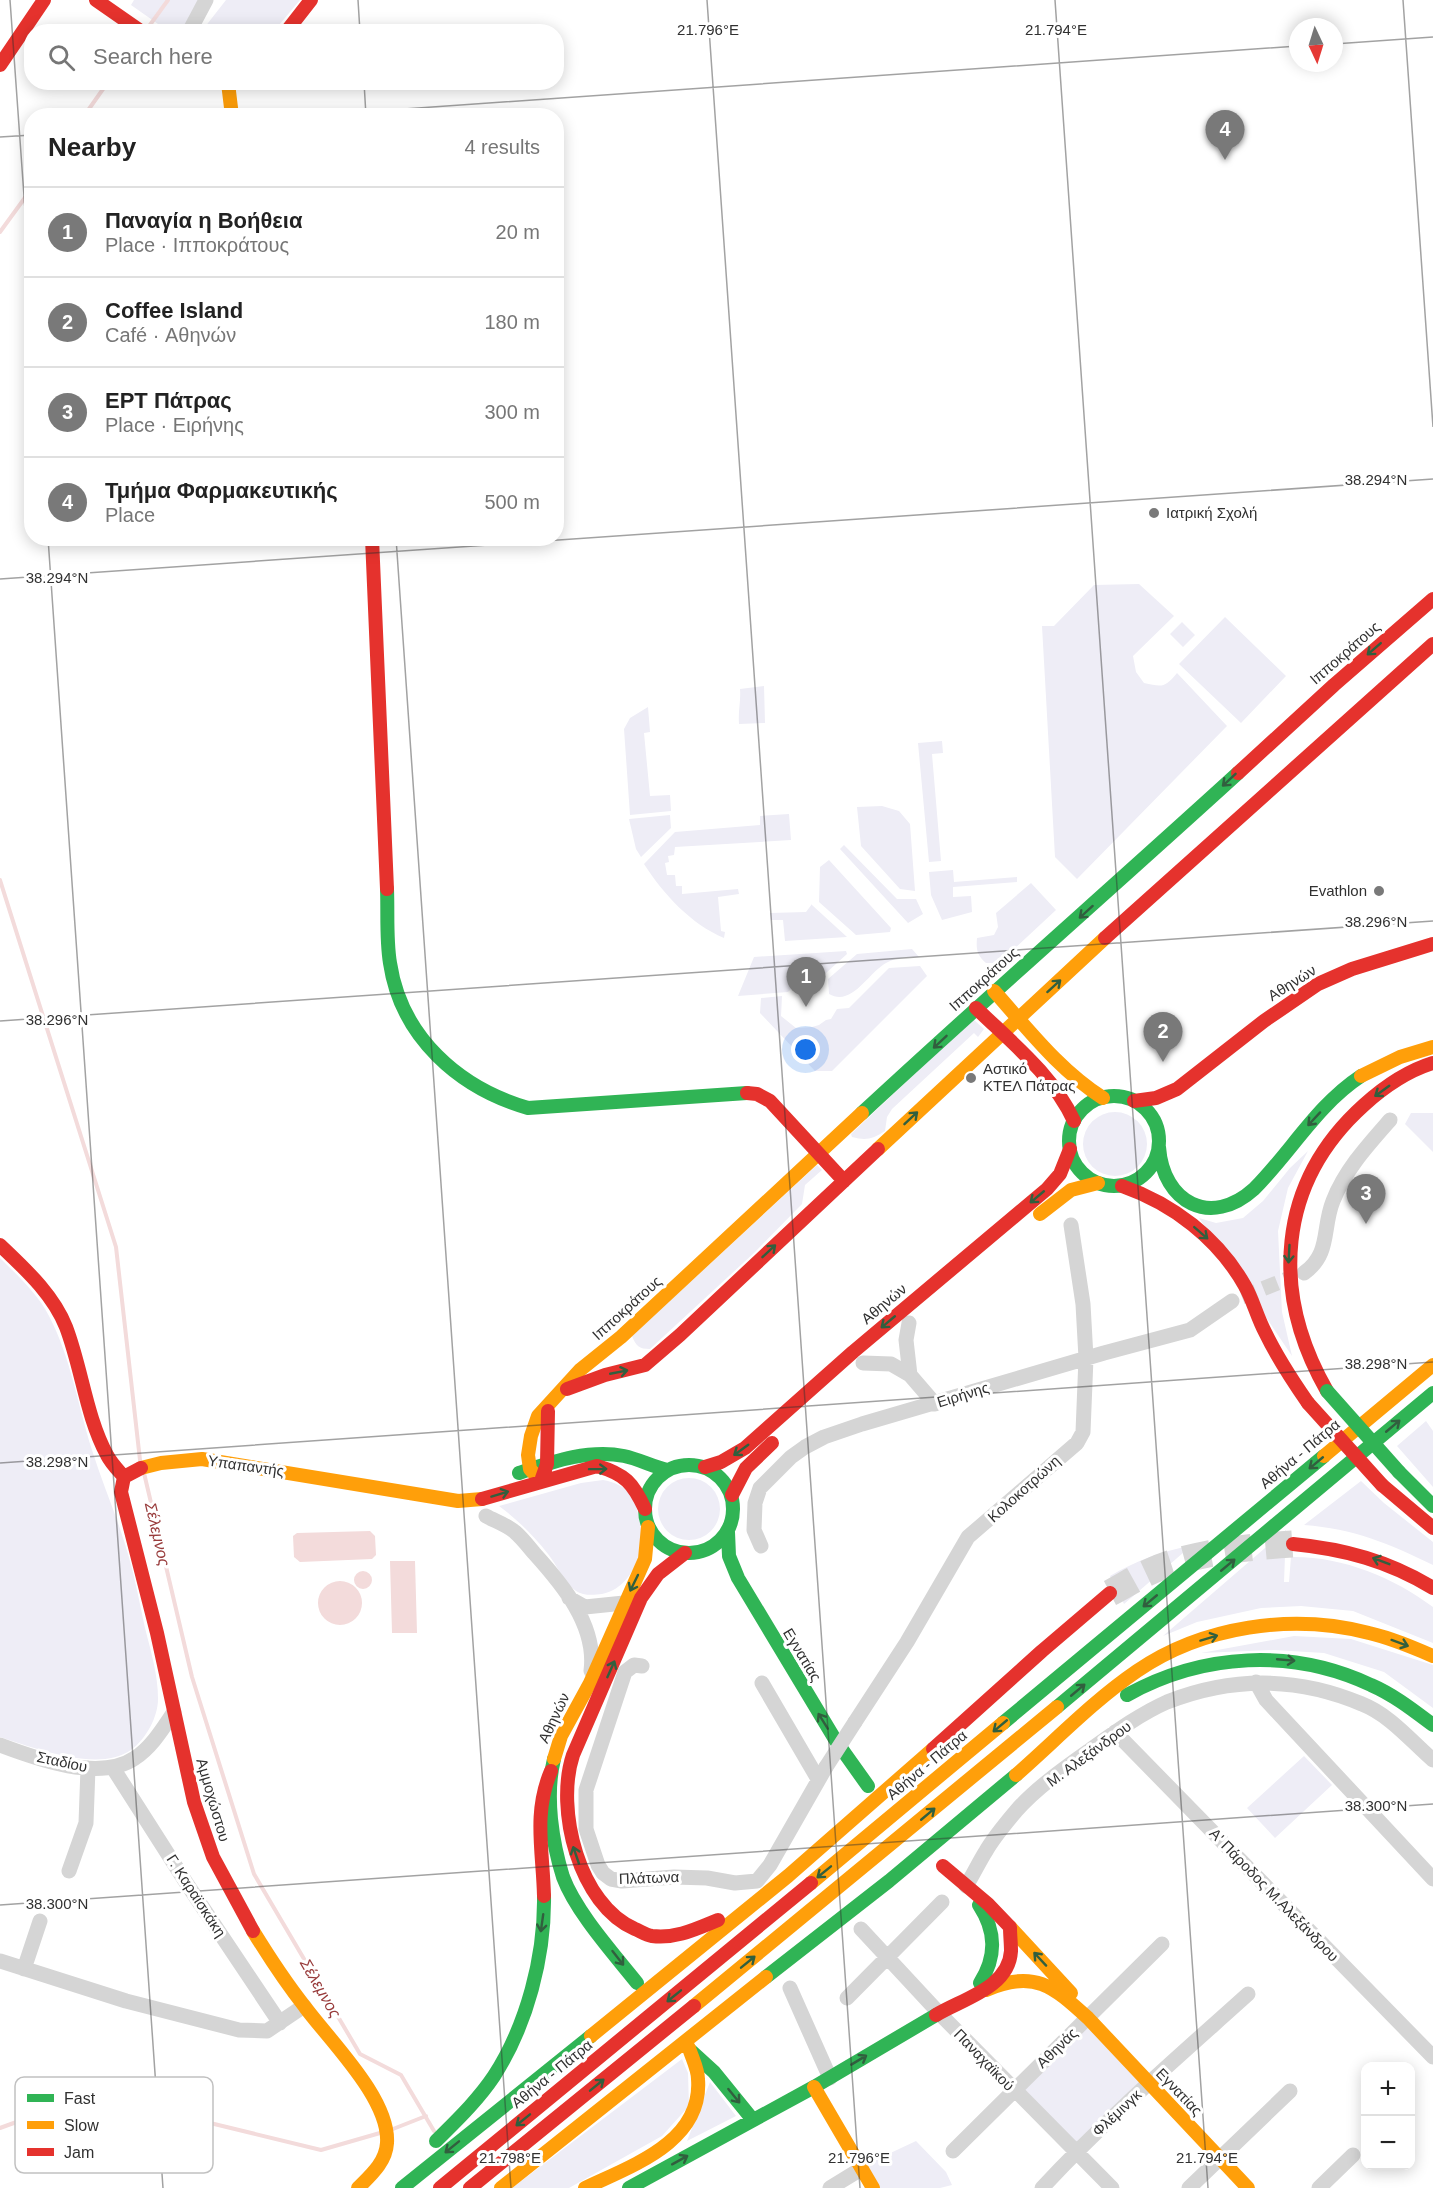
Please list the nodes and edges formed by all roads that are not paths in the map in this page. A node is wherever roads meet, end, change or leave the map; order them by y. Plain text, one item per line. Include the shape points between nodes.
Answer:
1 (44, 0) edge
2 (96, 0) edge
3 (206, 0) edge
4 (311, 0) edge
5 (28, 24) edge
6 (132, 24) edge
7 (193, 24) edge
8 (292, 24) edge
9 (24, 30) edge
10 (0, 65) edge
11 (228, 90) edge
12 (230, 108) edge
13 (372, 546) edge
14 (1433, 599) edge
15 (1433, 644) edge
16 (1433, 944) edge
17 (994, 992) junction
18 (976, 1008) junction
19 (1019, 1018) junction
20 (1001, 1034) junction
21 (1433, 1047) edge
22 (1433, 1063) edge
23 (1186, 1083) junction
24 (1103, 1098) junction
25 (1134, 1101) junction
26 (1390, 1120) dead end
27 (1074, 1121) junction
28 (1157, 1127) junction
29 (1159, 1147) junction
30 (1070, 1149) junction
31 (819, 1154) junction
32 (844, 1181) junction
33 (1098, 1184) junction
34 (1122, 1186) junction
35 (1031, 1222) dead end
36 (1071, 1225) dead end
37 (0, 1245) edge
38 (1304, 1272) tunnel mouth
39 (1232, 1300) tunnel mouth
40 (914, 1320) joint
41 (894, 1336) dead end
42 (879, 1350) dead end
43 (1086, 1358) junction
44 (1433, 1365) edge
45 (859, 1367) joint
46 (910, 1375) junction
47 (563, 1390) junction
48 (1433, 1393) edge
49 (551, 1403) junction
50 (935, 1404) junction
51 (546, 1425) junction
52 (784, 1433) dead end
53 (588, 1455) junction
54 (547, 1464) junction
55 (705, 1467) junction
56 (530, 1469) junction
57 (668, 1470) junction
58 (128, 1474) junction
59 (541, 1481) junction
60 (422, 1495) junction
61 (732, 1495) junction
62 (1433, 1506) edge
63 (645, 1509) junction
64 (486, 1516) dead end
65 (648, 1527) junction
66 (1433, 1528) edge
67 (728, 1532) junction
68 (1293, 1544) tunnel mouth
69 (761, 1546) dead end
70 (685, 1553) junction
71 (1433, 1588) edge
72 (1110, 1593) tunnel mouth
73 (569, 1598) junction
74 (624, 1603) junction
75 (1433, 1656) edge
76 (642, 1666) dead end
77 (1256, 1682) junction
78 (590, 1683) junction
79 (762, 1683) dead end
80 (174, 1712) junction
81 (1433, 1725) edge
82 (1115, 1732) junction
83 (1058, 1738) junction
84 (0, 1745) edge
85 (1433, 1760) edge
86 (88, 1768) junction
87 (113, 1768) junction
88 (550, 1771) junction
89 (822, 1773) junction
90 (868, 1786) dead end
91 (944, 1866) dead end
92 (69, 1871) dead end
93 (1433, 1879) edge
94 (776, 1886) junction
95 (966, 1886) junction
96 (942, 1902) dead end
97 (40, 1921) dead end
98 (1010, 1927) junction
99 (861, 1929) dead end
100 (1161, 1944) dead end
101 (887, 1958) junction
102 (0, 1961) edge
103 (24, 1969) junction
104 (637, 1983) dead end
105 (789, 1988) dead end
106 (984, 1991) junction
107 (1248, 1994) dead end
108 (847, 1998) dead end
109 (958, 2002) junction
110 (304, 2006) junction
111 (939, 2013) junction
112 (1088, 2018) junction
113 (280, 2023) junction
114 (1433, 2057) edge
115 (830, 2078) junction
116 (1148, 2084) junction
117 (814, 2087) junction
118 (1013, 2090) junction
119 (1290, 2091) dead end
120 (753, 2120) junction
121 (953, 2151) dead end
122 (1075, 2152) junction
123 (1353, 2155) dead end
124 (1220, 2158) junction
125 (861, 2169) junction
126 (358, 2188) edge
127 (390, 2188) edge
128 (402, 2188) edge
129 (440, 2188) edge
130 (470, 2188) edge
131 (501, 2188) edge
132 (585, 2188) edge
133 (629, 2188) edge
134 (830, 2188) edge
135 (873, 2188) edge
136 (1042, 2188) edge
137 (1112, 2188) edge
138 (1189, 2188) edge
139 (1248, 2188) edge
140 (1319, 2188) edge

1 - 5 main road
2 - 6 main road
3 - 7 street
4 - 8 main road
9 - 10 main road
11 - 12 main road
13 - 31 main road via 389,960 394,984 417,1034 449,1068 515,1105 528,1108 757,1094 779,1110
14 -> 17 main road, Ιπποκράτους
19 -> 15 main road, Ιπποκράτους
16 - 23 main road, Αθηνών via 1318,984
17 - 18 main road, Ιπποκράτους
17 - 19 main road
18 - 20 main road
18 -> 31 main road, Ιπποκράτους
19 - 20 main road, Ιπποκράτους
19 - 24 main road via 1070,1074
20 - 27 main road via 1048,1078
32 -> 20 main road, Ιπποκράτους
21 -> 29 main road via 1387,1061 1349,1084 1250,1193 1234,1204 1202,1207 1172,1190 1162,1173
22 -> 62 main road, bridge via 1394,1083 1348,1119 1322,1151 1299,1202 1288,1253 1292,1302 1312,1365 1328,1391
23 - 25 main road, Αθηνών via 1156,1098
23 - 28 main road, Αθηνών
24 - 25 main road, Αθηνών
24 - 27 main road via 1086,1106
25 - 28 main road via 1148,1112
26 - 38 street via 1345,1177 1332,1201 1320,1255 1315,1265
27 - 30 main road, Αθηνών
28 - 29 main road
29 - 34 main road via 1143,1176
30 - 33 main road via 1079,1170
30 -> 55 main road, Αθηνών via 1060,1174 1047,1189 745,1448
31 - 32 main road
31 - 47 main road, Ιπποκράτους via 621,1337 580,1370
47 -> 32 main road, Ιπποκράτους via 645,1365
33 - 34 main road
33 - 35 main road via 1071,1190
34 -> 66 main road, bridge via 1171,1210 1225,1256 1245,1287 1278,1358 1308,1403 1383,1485
36 - 43 street, Κολοκοτρώνη via 1083,1304
37 - 58 main road via 54,1303 66,1328 97,1433 108,1457
39 - 43 street, Ειρήνης via 1190,1330
40 - 41 main road, Αθηνών
40 - 46 street via 906,1340
42 - 45 main road
43 - 50 street, Ειρήνης
43 - 89 street, Κολοκοτρώνη, bridge via 1083,1432 1077,1443 968,1537
44 -> 129 main road, Αθήνα - Πάτρα
45 - 46 street via 891,1364
46 - 50 street
47 - 49 main road, Ιπποκράτους
130 -> 48 main road via 892,1844
49 - 51 main road, Ιπποκράτους
49 - 56 main road, Ιπποκράτους via 538,1416 531,1436
50 - 69 street, Ειρήνης via 824,1437 791,1457 756,1495 754,1530
51 - 53 main road via 555,1439
51 - 54 main road, Ιπποκράτους
52 - 61 main road via 746,1468
53 - 54 main road
53 - 57 main road via 625,1456
54 - 56 main road
54 - 59 main road
55 - 57 main road, Αθηνών via 692,1464
55 - 61 main road via 726,1483
56 - 59 main road
56 - 60 main road via 460,1491
57 - 63 main road, Αθηνών via 651,1486
58 - 60 main road, Υπαπαντής via 173,1461 202,1459
58 - 80 main road, Αμμοχώστου via 121,1492
60 -> 59 main road, Υπαπαντής via 458,1501 481,1499
59 -> 63 main road, Υπαπαντής via 597,1466 616,1471 630,1483
61 - 67 main road via 734,1514
63 - 65 main road, Αθηνών
64 - 73 street via 514,1531
65 - 70 main road via 659,1542
65 -> 74 main road, Αθηνών via 645,1559
67 - 70 main road via 702,1552
90 -> 67 main road, Εγνατίας via 836,1741 738,1578 729,1556
71 -> 68 main road via 1397,1566 1367,1555
94 -> 70 main road via 686,1935 648,1936 631,1930 603,1906 583,1873 570,1836 568,1772 578,1743 644,1592 663,1568
72 - 94 main road
73 - 74 street via 585,1607
73 - 78 street via 585,1624 591,1644
74 - 78 main road, Αθηνών
83 -> 75 main road via 1132,1674 1170,1652 1239,1629 1321,1623 1360,1629
76 - 89 street, Πλάτωνα via 634,1665 625,1672 586,1790 586,1828 598,1865 610,1879 707,1878 743,1884 758,1881
77 - 82 street, Μ. Αλεξάνδρου via 1198,1692 1167,1703
77 - 85 street, Μ. Αλεξάνδρου via 1316,1688 1364,1704 1387,1718
77 - 93 street via 1266,1700
78 - 88 main road, Αθηνών via 561,1736
79 - 89 street
80 - 87 street, Σταδίου via 142,1753
80 - 110 main road, Αμμοχώστου via 194,1802 213,1858 244,1915
83 -> 81 main road via 1135,1690 1177,1672 1231,1660 1258,1659 1315,1664 1351,1675 1379,1687
82 - 95 street, Μ. Αλεξάνδρου via 1066,1767 1018,1809 987,1849
82 - 114 street, Α' Πάροδος Μ.Αλεξάνδρου
83 - 131 main road via 905,1868
84 - 86 street, Σταδίου
86 - 87 street, Σταδίου
86 - 92 street via 86,1823
87 - 113 street, Γ. Καραϊσκάκη
88 -> 104 main road, Αθηνών via 550,1819 564,1879 587,1919
88 -> 127 main road via 540,1805 544,1915 531,1988 517,2034 470,2107
91 - 95 main road, Εγνατίας
94 -> 128 main road
95 - 98 main road, Εγνατίας
95 - 109 main road via 988,1919 993,1953 985,1976
96 - 101 street
97 - 103 street
98 - 106 main road via 1012,1946 1008,1964
112 -> 98 main road, Εγνατίας via 1070,1991
99 - 101 street, Παναχαϊκού
100 - 112 street, Αθηνάς
101 - 108 street
101 - 111 street, Παναχαϊκού
102 - 103 street
103 - 113 street via 230,2028 263,2031
105 - 115 street
106 - 109 main road
106 - 112 main road, Εγνατίας via 1011,1980 1039,1982 1064,1996
107 - 116 street, Φλέμινγκ
109 - 111 main road
110 - 113 street
110 - 126 main road, Αμμοχώστου via 359,2077 386,2123 385,2158
115 -> 111 main road
111 - 118 street, Παναχαϊκού
112 - 116 main road, Εγνατίας
112 - 118 street, Αθηνάς
115 - 117 main road
116 - 122 street, Φλέμινγκ
116 - 124 main road, Εγνατίας
117 - 120 main road
117 - 125 main road
118 - 121 street, Αθηνάς
118 - 122 street, Παναχαϊκού
119 - 124 street
132 -> 120 main road via 665,2146 688,2124 699,2086 688,2048 714,2072
133 -> 120 main road
122 - 136 street, Φλέμινγκ
122 - 137 street, Παναχαϊκού
123 - 140 street
124 - 138 street
124 - 139 main road, Εγνατίας
125 - 134 street
125 - 135 main road

